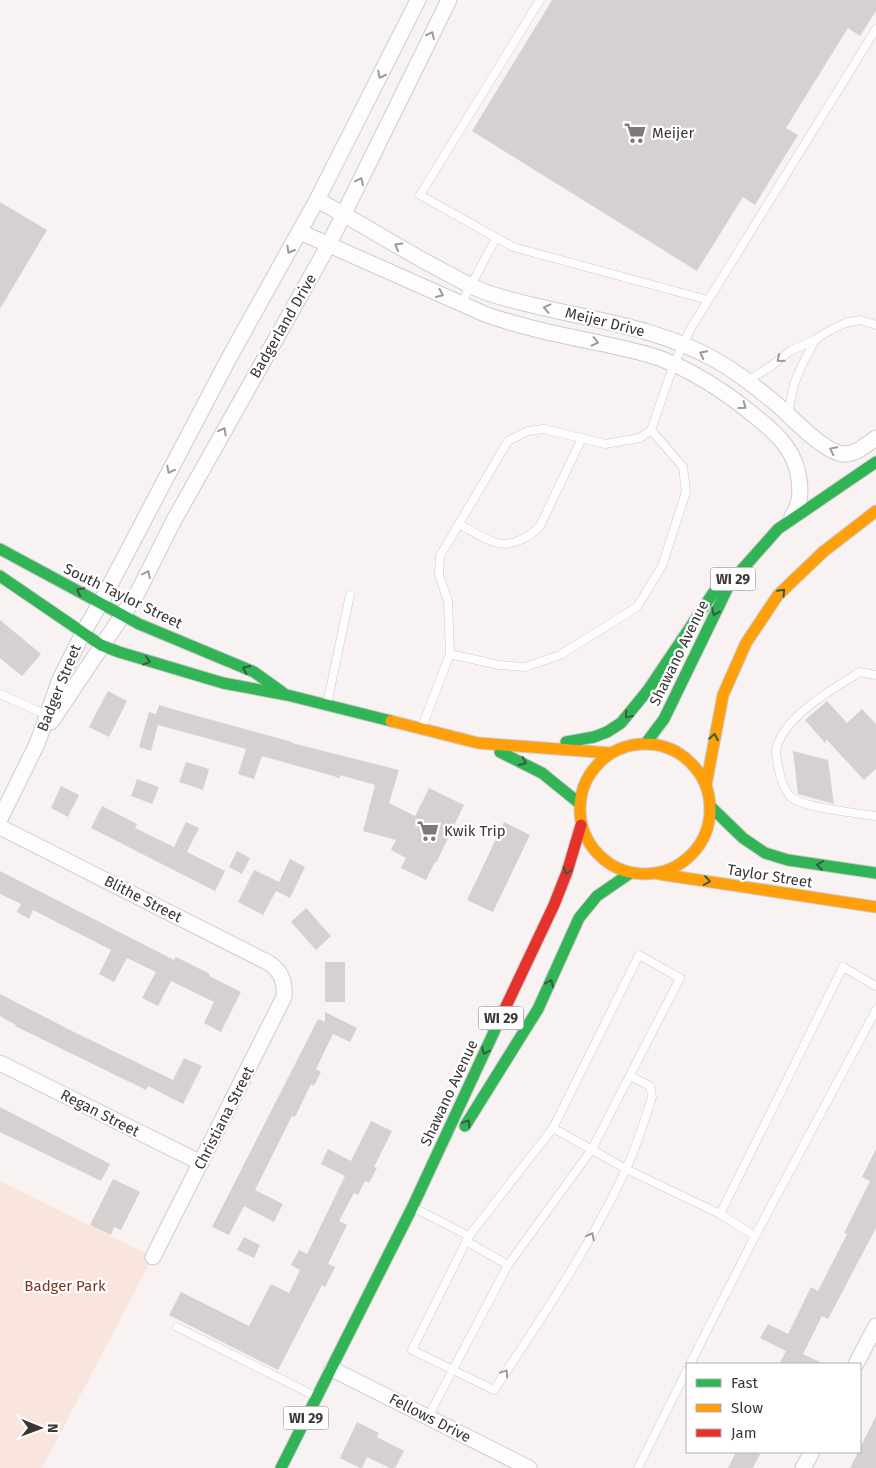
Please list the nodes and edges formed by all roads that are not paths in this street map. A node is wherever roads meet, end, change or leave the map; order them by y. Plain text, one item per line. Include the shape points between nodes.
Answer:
1 (418, 0) edge
2 (449, 0) edge
3 (540, 0) edge
4 (876, 29) edge
5 (317, 200) junction
6 (344, 214) junction
7 (300, 232) junction
8 (496, 238) junction
9 (328, 246) junction
10 (471, 285) junction
11 (708, 300) junction
12 (461, 304) junction
13 (876, 325) edge
14 (815, 340) junction
15 (683, 344) junction
16 (674, 364) junction
17 (747, 381) junction
18 (788, 414) junction
19 (651, 430) junction
20 (582, 438) junction
21 (876, 438) edge
22 (876, 462) edge
23 (876, 511) edge
24 (459, 524) junction
25 (782, 526) junction
26 (0, 549) edge
27 (0, 576) edge
28 (350, 595) dead end
29 (101, 602) junction
30 (123, 614) junction
31 (83, 633) junction
32 (101, 644) junction
33 (450, 654) junction
34 (876, 674) edge
35 (0, 694) edge
36 (287, 695) junction
37 (326, 706) junction
38 (47, 715) junction
39 (421, 729) junction
40 (478, 743) junction
41 (646, 743) junction
42 (36, 744) junction
43 (523, 748) junction
44 (610, 753) junction
45 (706, 785) junction
46 (579, 803) junction
47 (711, 807) junction
48 (876, 816) edge
49 (0, 819) edge
50 (581, 825) junction
51 (0, 827) edge
52 (876, 873) edge
53 (629, 874) junction
54 (659, 874) junction
55 (876, 907) edge
56 (282, 976) joint
57 (876, 986) edge
58 (876, 1010) edge
59 (0, 1063) edge
60 (630, 1076) junction
61 (553, 1128) junction
62 (592, 1149) junction
63 (201, 1163) junction
64 (626, 1169) junction
65 (412, 1208) junction
66 (720, 1214) junction
67 (755, 1236) junction
68 (468, 1239) junction
69 (153, 1257) dead end
70 (508, 1265) junction
71 (876, 1326) edge
72 (177, 1328) dead end
73 (691, 1363) edge
74 (857, 1363) edge
75 (332, 1369) junction
76 (452, 1370) junction
77 (686, 1372) edge
78 (317, 1396) junction
79 (428, 1417) junction
80 (811, 1453) edge
81 (281, 1468) edge
82 (529, 1468) edge
83 (638, 1468) edge
84 (803, 1468) edge

1 -> 5 street, Badgerland Drive
6 -> 2 street, Badgerland Drive
3 - 8 lane via 420,195
4 - 11 lane
5 - 6 street, Meijer Drive
5 - 7 street, Badgerland Drive
6 - 9 street, Badgerland Drive
10 -> 6 street, Meijer Drive
7 - 9 street, Meijer Drive
7 -> 29 street, Badgerland Drive via 225,366
8 - 10 lane
8 - 11 lane via 513,247
9 -> 12 street, Meijer Drive
30 -> 9 street, Badgerland Drive
10 - 12 lane
15 -> 10 street, Meijer Drive via 632,328 489,293
11 - 15 lane
12 -> 16 street, Meijer Drive via 513,324 645,354
13 - 14 lane via 860,320 846,322
14 -> 17 lane via 790,350
14 - 18 lane via 794,384
15 - 16 lane
17 -> 15 street, Meijer Drive
16 - 19 lane
16 -> 25 street, Meijer Drive via 750,411 789,450 798,471 800,490 797,510
17 - 18 street, Meijer Drive
21 -> 18 street, Meijer Drive via 853,453 842,454 830,450
19 - 20 lane via 640,438 605,444
19 - 33 lane via 683,467 686,492 662,566 637,607 560,655 525,667
20 - 24 lane via 544,429 528,431 508,441
20 - 24 lane via 540,526 532,534 513,543 496,543
22 - 25 main road, Shawano Avenue / WI 29
45 -> 23 main road, WI 29 via 723,695 746,643 778,594 823,552
24 - 33 lane via 440,556 440,575 448,600
25 -> 41 main road, Shawano Avenue / WI 29 via 730,583 664,719
25 -> 43 main road via 752,544 738,558 648,690 621,723 594,737
29 -> 26 main road, South Taylor Street
27 - 31 main road, South Taylor Street
28 - 37 lane
29 - 30 main road, South Taylor Street
29 - 31 street, Badgerland Drive
30 - 32 street, Badgerland Drive
36 -> 30 main road, South Taylor Street via 254,672 139,624
31 - 32 main road, South Taylor Street
31 - 38 street, Badger Street via 60,679
32 -> 36 main road, South Taylor Street via 223,683
32 - 42 street, Badger Street
33 - 39 lane
34 - 48 lane via 860,672 811,703 782,734 776,752 780,779 791,798 819,808
35 - 38 lane
36 - 37 main road, South Taylor Street
37 - 39 main road, South Taylor Street
38 - 42 street, Badger Street
39 - 40 main road, South Taylor Street
40 - 43 main road, South Taylor Street
40 -> 46 main road, South Taylor Street via 543,772
41 - 44 main road, WI 29
41 - 45 main road, WI 29 via 665,746 682,755 696,768
42 - 49 street, Badger Street
43 - 44 main road, South Taylor Street
44 - 46 main road, WI 29 via 595,766 584,784
45 - 47 main road, WI 29
46 - 50 main road, WI 29
52 -> 47 main road, Taylor Street via 788,860 765,853 743,838
47 - 54 main road, WI 29 via 708,830 697,850 680,865
50 - 53 main road, WI 29 via 598,856
50 -> 65 main road, Shawano Avenue / WI 29 via 554,905
51 - 56 street, Blithe Street via 269,963
53 - 54 main road, WI 29
65 -> 53 main road, Shawano Avenue / WI 29 via 538,1009 579,918 597,896
54 -> 55 main road, Taylor Street
56 - 63 street, Christiana Street via 284,997
57 - 66 lane via 843,967
58 - 67 lane
59 - 63 street, Regan Street
60 - 61 lane via 680,978 639,955
60 - 62 lane
60 - 64 lane via 650,1086 652,1097
61 - 62 lane
61 - 68 lane
62 - 64 lane
62 - 70 lane
63 - 69 street, Christiana Street
64 - 66 lane
76 -> 64 lane via 494,1390 556,1297
65 - 68 lane
65 - 75 main road, Shawano Avenue / WI 29
66 - 67 lane
67 - 73 lane
68 - 70 lane
68 - 76 lane via 412,1350
70 - 76 lane
71 - 74 street
72 - 78 lane
75 - 78 main road, Shawano Avenue / WI 29
75 - 79 street, Fellows Drive
76 - 79 lane
77 - 83 lane
78 - 81 main road, Shawano Avenue / WI 29
79 - 82 street, Fellows Drive
80 - 84 street

